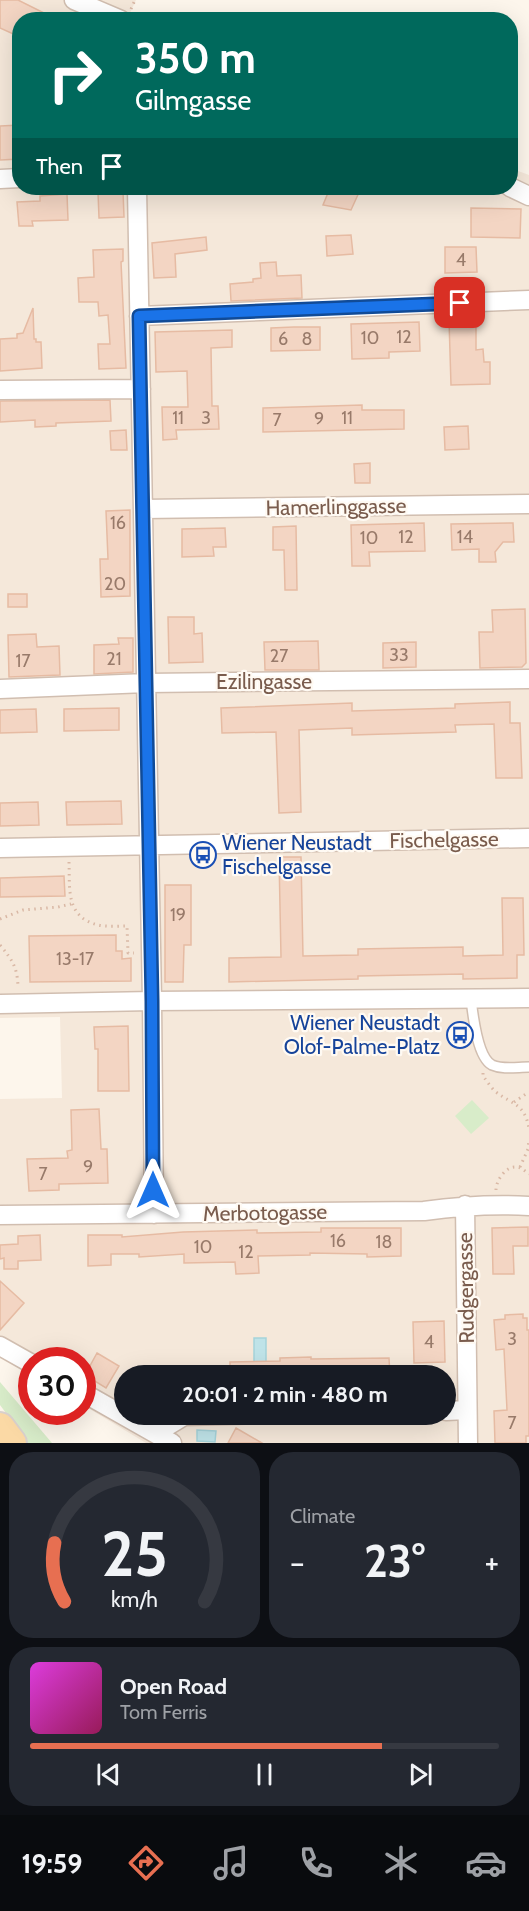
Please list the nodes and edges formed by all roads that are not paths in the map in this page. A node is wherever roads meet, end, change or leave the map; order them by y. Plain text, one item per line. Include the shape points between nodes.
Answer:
1 (74, 0) edge
2 (102, 12) edge
3 (137, 195) edge
4 (529, 300) edge
5 (139, 316) junction
6 (141, 389) junction
7 (0, 390) edge
8 (529, 504) edge
9 (143, 509) junction
10 (529, 679) edge
11 (146, 682) junction
12 (0, 689) edge
13 (529, 838) edge
14 (149, 846) junction
15 (0, 848) edge
16 (529, 998) edge
17 (471, 999) junction
18 (152, 1001) junction
19 (9, 1004) edge
20 (529, 1067) edge
21 (465, 1206) junction
22 (529, 1206) edge
23 (154, 1214) junction
24 (0, 1215) edge
25 (0, 1346) edge
26 (18, 1356) edge
27 (96, 1400) edge
28 (467, 1410) junction
29 (456, 1411) edge
30 (169, 1425) edge
31 (0, 1427) edge
32 (156, 1433) junction
33 (12, 1443) edge
34 (172, 1443) edge
35 (468, 1443) edge

1 - 2 street
3 - 5 street
4 - 5 street
5 - 6 street
6 - 7 street
6 - 9 street
8 - 9 street, Hamerlinggasse
9 - 11 street
10 - 11 street, Ezilingasse
11 - 12 street, Ezilingasse
11 - 14 street
13 - 14 street, Fischelgasse
14 - 15 street, Fischelgasse
14 - 18 street
16 - 17 street
17 - 18 street
17 - 20 lane via 482,1054 490,1064
18 - 19 street
18 - 23 street
21 - 22 street, Merbotogasse
21 - 23 street, Merbotogasse via 424,1211
21 - 28 street, Rudgergasse
23 - 24 street, Merbotogasse
25 - 26 street
27 - 32 street
28 - 29 street
28 - 35 street, Rudgergasse
30 - 32 street
31 - 33 main road
32 - 34 street

